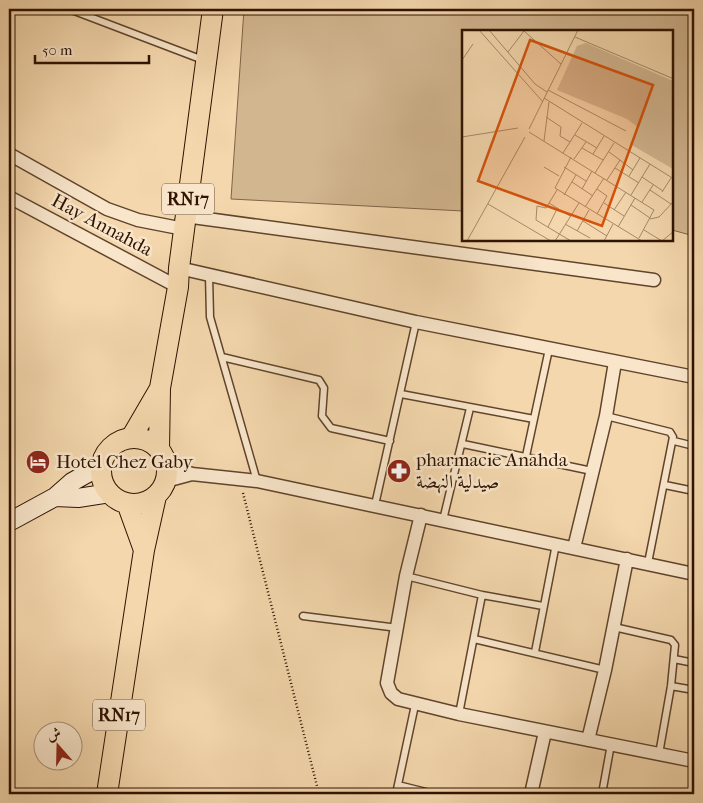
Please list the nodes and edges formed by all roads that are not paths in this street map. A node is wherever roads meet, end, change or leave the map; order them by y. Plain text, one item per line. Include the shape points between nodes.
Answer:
1 (69, 9) edge
2 (212, 9) edge
3 (207, 62) junction
4 (9, 154) edge
5 (9, 197) edge
6 (185, 223) junction
7 (209, 275) junction
8 (178, 277) junction
9 (654, 280) dead end
10 (416, 322) junction
11 (549, 349) junction
12 (222, 357) junction
13 (615, 362) junction
14 (694, 377) edge
15 (160, 388) junction
16 (401, 394) junction
17 (470, 408) junction
18 (606, 416) junction
19 (534, 419) junction
20 (131, 438) junction
21 (390, 441) junction
22 (674, 441) junction
23 (463, 444) junction
24 (694, 446) edge
25 (526, 456) junction
26 (102, 465) junction
27 (592, 471) junction
28 (162, 473) junction
29 (257, 481) junction
30 (665, 485) junction
31 (694, 491) edge
32 (110, 493) junction
33 (55, 497) junction
34 (127, 503) junction
35 (375, 505) junction
36 (421, 515) junction
37 (443, 520) junction
38 (9, 522) edge
39 (556, 544) junction
40 (574, 548) junction
41 (144, 550) junction
42 (627, 559) junction
43 (648, 564) junction
44 (694, 574) edge
45 (406, 576) junction
46 (482, 595) junction
47 (543, 606) junction
48 (304, 616) dead end
49 (398, 628) junction
50 (614, 628) junction
51 (474, 639) junction
52 (535, 652) junction
53 (674, 659) junction
54 (694, 663) edge
55 (605, 670) junction
56 (671, 686) junction
57 (694, 690) edge
58 (415, 704) junction
59 (459, 714) junction
60 (545, 732) junction
61 (588, 740) junction
62 (612, 744) junction
63 (659, 754) junction
64 (694, 761) edge
65 (398, 785) junction
66 (107, 794) edge
67 (396, 794) edge
68 (434, 794) edge
69 (531, 794) edge
70 (602, 794) edge

1 - 3 lane
2 - 3 main road, RN17
3 - 6 main road, RN17
4 - 6 street, Hay Annahda via 107,209 138,220
5 - 8 street, Hay Annahda
6 - 8 main road, RN17
6 - 9 street, Hay Annahda
7 - 8 street, Hay Annahda
7 - 10 street, Hay Annahda
7 - 12 lane via 210,317
8 - 15 main road, RN17
10 - 11 street, Hay Annahda
10 - 16 lane
11 - 13 street, Hay Annahda
11 - 19 lane
12 - 21 lane via 319,380 324,388 322,416 331,428
12 - 29 lane
13 - 14 street, Hay Annahda
13 - 18 street
15 - 20 main road, RN17
15 - 28 main road, RN17
16 - 17 lane
16 - 21 lane
17 - 19 lane
17 - 23 lane
18 - 22 lane via 670,432
18 - 27 street
19 - 25 lane
20 - 26 main road via 112,447
20 - 28 main road via 151,442
21 - 35 lane
22 - 24 lane
22 - 30 lane
23 - 25 lane
23 - 37 lane
25 - 27 lane
26 - 32 main road via 102,475
26 - 33 main road via 72,482
27 - 40 street
28 - 29 street
28 - 34 main road via 142,503
28 - 41 main road, RN17
29 - 35 street
30 - 31 lane
30 - 43 lane
32 - 33 main road via 78,498
32 - 34 main road
33 - 38 main road
34 - 41 main road, RN17
35 - 36 street
36 - 37 street
36 - 45 street
37 - 39 street
39 - 40 street
39 - 47 lane
40 - 42 street
41 - 66 main road, RN17
42 - 43 street
42 - 50 street
43 - 44 street
45 - 46 lane
45 - 49 street
46 - 47 lane
46 - 51 lane
47 - 52 lane
48 - 49 lane
49 - 58 street via 387,683 398,699
50 - 53 lane via 671,640 675,645
50 - 55 street
51 - 52 lane
51 - 59 lane
52 - 55 lane
53 - 54 lane
53 - 56 lane
55 - 61 street
56 - 57 lane
56 - 63 lane
58 - 59 street
58 - 65 lane
59 - 60 street
60 - 61 street
60 - 69 street
61 - 62 street
62 - 63 street
62 - 70 lane
63 - 64 street
65 - 67 lane
65 - 68 lane

